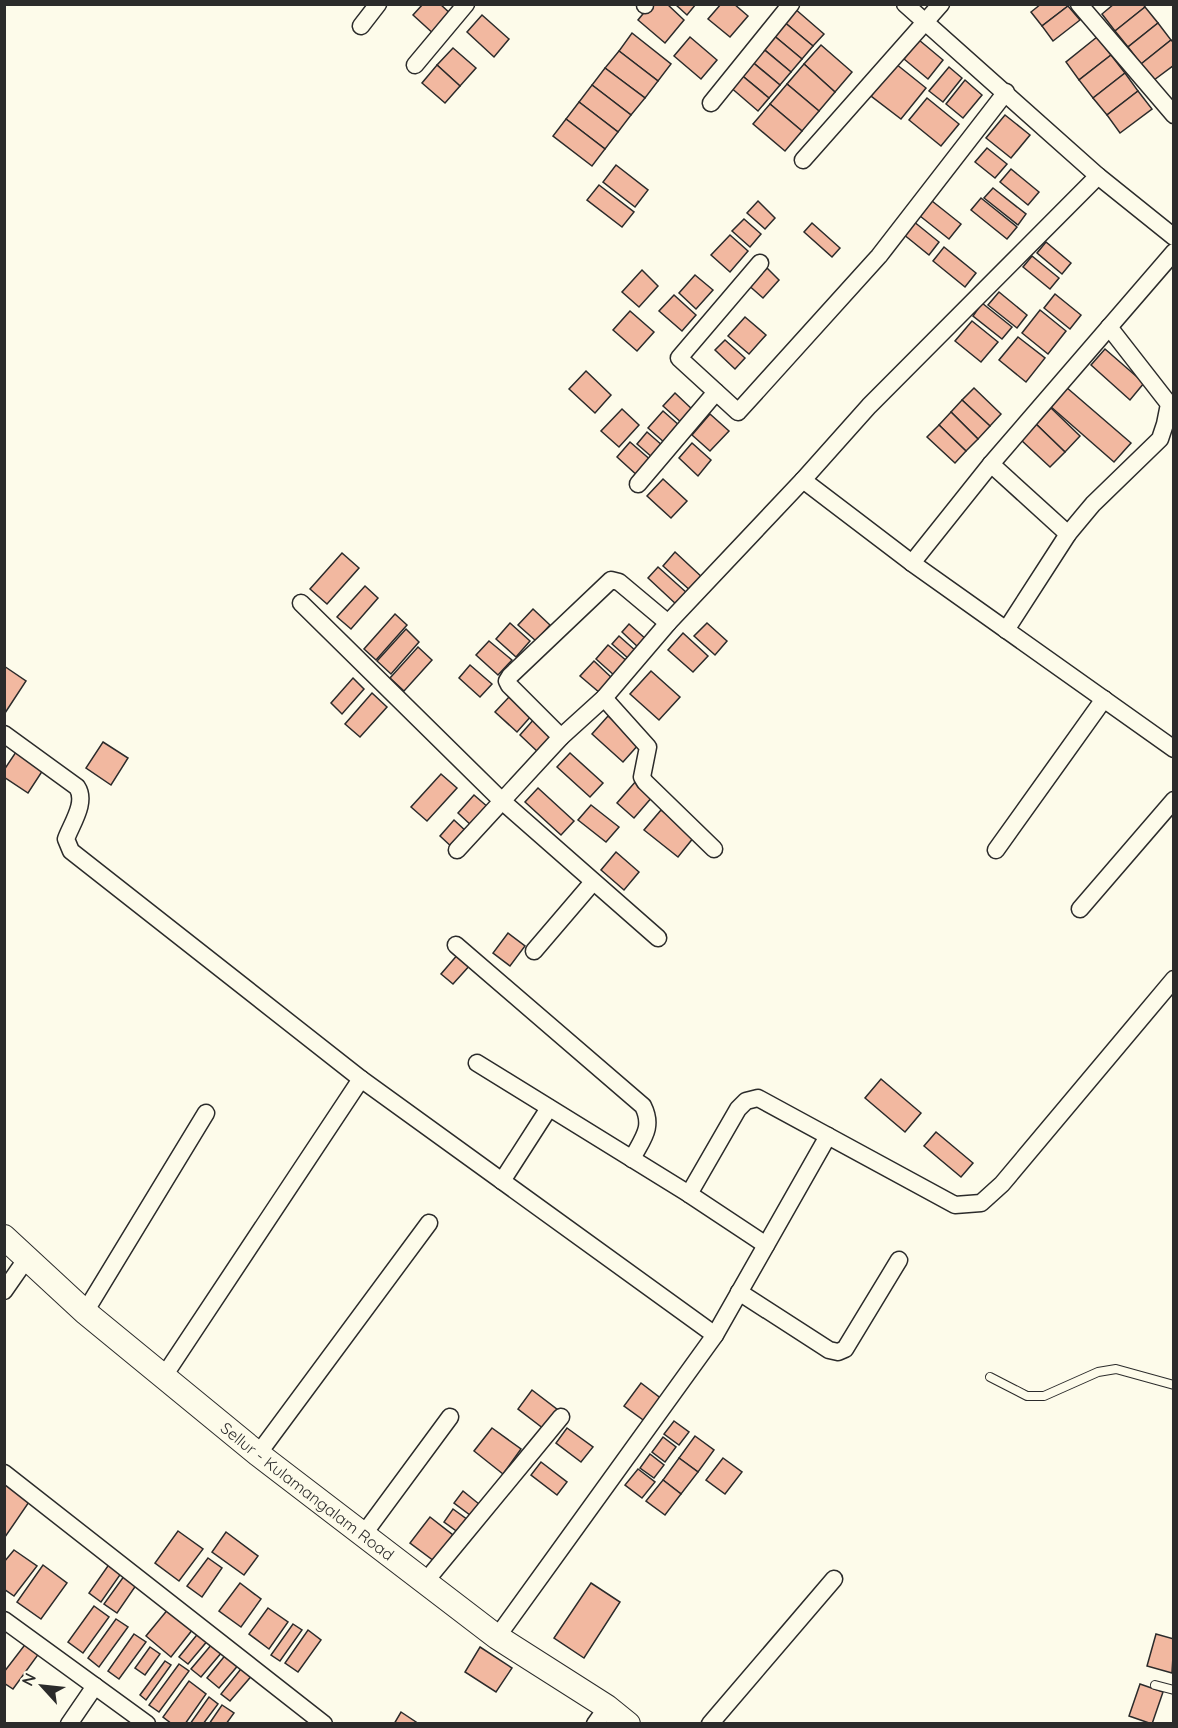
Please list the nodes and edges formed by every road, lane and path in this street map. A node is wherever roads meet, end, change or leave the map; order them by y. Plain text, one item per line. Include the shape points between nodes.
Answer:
1 (378, 4) edge
2 (466, 4) edge
3 (791, 4) edge
4 (905, 4) edge
5 (941, 4) edge
6 (1079, 4) edge
7 (926, 23) junction
8 (361, 26) dead end
9 (415, 65) dead end
10 (1006, 92) junction
11 (711, 103) dead end
12 (1173, 115) edge
13 (803, 160) dead end
14 (1098, 176) junction
15 (1173, 237) edge
16 (1173, 252) edge
17 (760, 263) dead end
18 (1109, 327) junction
19 (716, 392) junction
20 (991, 464) junction
21 (803, 480) junction
22 (638, 484) dead end
23 (1068, 534) junction
24 (912, 563) junction
25 (302, 603) dead end
26 (668, 623) junction
27 (1006, 630) junction
28 (603, 698) junction
29 (1104, 699) junction
30 (4, 734) edge
31 (561, 737) junction
32 (1173, 749) edge
33 (1173, 800) edge
34 (502, 801) junction
35 (714, 849) dead end
36 (457, 850) dead end
37 (996, 850) dead end
38 (593, 882) junction
39 (1080, 909) dead end
40 (658, 938) dead end
41 (456, 945) dead end
42 (534, 951) dead end
43 (1173, 979) edge
44 (477, 1063) dead end
45 (361, 1079) junction
46 (549, 1108) junction
47 (206, 1113) dead end
48 (828, 1136) junction
49 (632, 1159) junction
50 (502, 1181) junction
51 (689, 1194) junction
52 (429, 1223) dead end
53 (4, 1237) edge
54 (766, 1245) junction
55 (27, 1258) junction
56 (899, 1260) dead end
57 (4, 1292) edge
58 (739, 1292) junction
59 (85, 1312) junction
60 (715, 1335) junction
61 (164, 1376) junction
62 (990, 1377) dead end
63 (1173, 1385) edge
64 (450, 1417) dead end
65 (561, 1417) dead end
66 (258, 1454) junction
67 (4, 1473) edge
68 (363, 1535) junction
69 (834, 1579) dead end
70 (425, 1582) junction
71 (4, 1620) edge
72 (497, 1637) junction
73 (1155, 1685) dead end
74 (95, 1686) junction
75 (1173, 1690) edge
76 (601, 1715) edge
77 (69, 1724) edge
78 (147, 1724) edge
79 (324, 1724) edge
80 (628, 1724) edge
81 (710, 1724) edge

1 - 8 street
2 - 9 street
3 - 11 street
4 - 7 street
5 - 7 street
6 - 12 street
7 - 10 street
7 - 13 street
10 - 14 street
10 - 19 street via 879,256 738,412
14 - 15 street
14 - 21 street via 869,406
16 - 18 street
17 - 19 street via 679,358
18 - 20 street
18 - 23 street via 1169,404 1166,424 1160,439
19 - 22 street
20 - 23 street
20 - 24 street
21 - 24 street
21 - 26 street
23 - 27 street
24 - 27 street
25 - 34 street
26 - 28 street
26 - 31 street via 619,582 611,580 510,676 509,685
27 - 29 street
28 - 31 street
28 - 35 street via 648,747 642,777 645,782
29 - 32 street
29 - 37 street
30 - 45 street via 82,794 66,839 71,851
31 - 34 street
33 - 39 street
34 - 36 street
34 - 38 street
38 - 40 street
38 - 42 street
41 - 49 street via 643,1106 649,1118 647,1129
43 - 48 street via 1002,1184 981,1203 955,1205
44 - 46 street
45 - 50 street
45 - 61 street
46 - 49 street
46 - 50 street
47 - 59 street
48 - 51 street via 758,1098 746,1101
48 - 54 street
49 - 51 street
50 - 60 street
51 - 54 street
52 - 66 street
53 - 55 main road, Sellur - Kulamangalam Road
54 - 58 street
55 - 57 street
55 - 59 main road, Sellur - Kulamangalam Road
56 - 58 street via 846,1349 838,1352
58 - 60 street
59 - 61 main road, Sellur - Kulamangalam Road
60 - 72 street
61 - 66 main road, Sellur - Kulamangalam Road
62 - 63 lane via 1027,1396 1044,1396 1098,1372 1116,1369
64 - 68 street
65 - 70 street
66 - 68 main road, Sellur - Kulamangalam Road
67 - 79 street
68 - 70 main road, Sellur - Kulamangalam Road
69 - 81 street
70 - 72 main road, Sellur - Kulamangalam Road
71 - 74 street
72 - 76 main road, Sellur - Kulamangalam Road
73 - 75 lane
74 - 77 street
74 - 78 street
76 - 80 main road, Sellur - Kulamangalam Road

